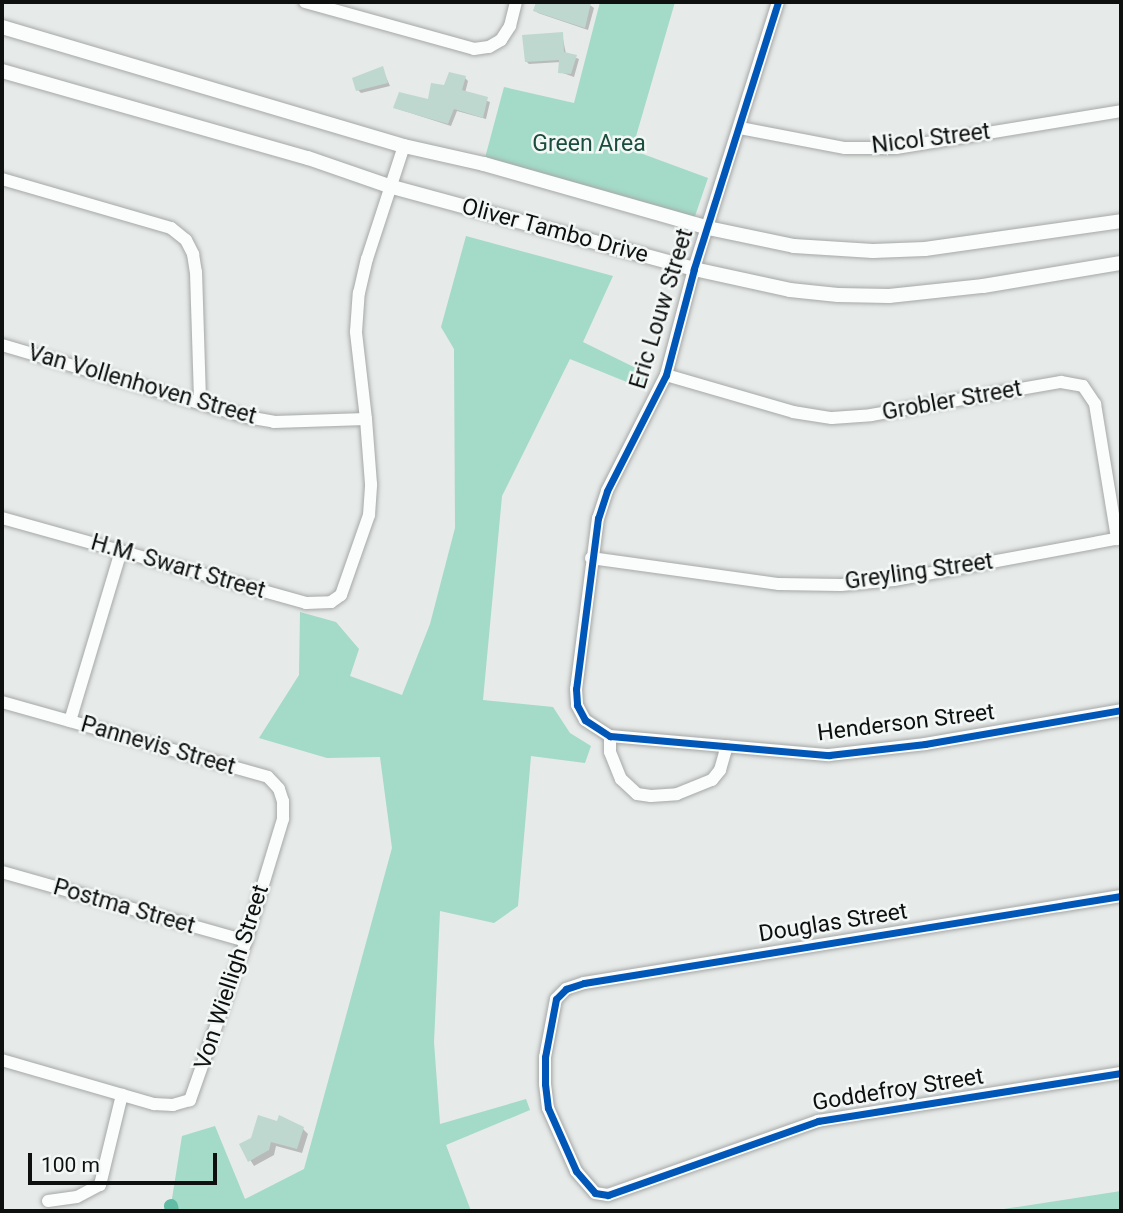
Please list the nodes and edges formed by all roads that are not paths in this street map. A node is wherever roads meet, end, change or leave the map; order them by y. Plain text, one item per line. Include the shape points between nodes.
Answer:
1 (305, 2) edge
2 (516, 2) edge
3 (778, 2) edge
4 (2, 27) edge
5 (2, 71) edge
6 (1121, 111) edge
7 (740, 128) junction
8 (404, 146) junction
9 (2, 180) edge
10 (389, 186) junction
11 (1121, 221) edge
12 (708, 228) junction
13 (1121, 263) edge
14 (694, 269) junction
15 (2, 345) edge
16 (666, 375) junction
17 (200, 402) junction
18 (366, 419) junction
19 (2, 518) edge
20 (1119, 539) edge
21 (121, 551) junction
22 (591, 558) junction
23 (2, 702) edge
24 (1121, 710) edge
25 (70, 721) junction
26 (610, 736) junction
27 (727, 746) junction
28 (283, 819) joint
29 (2, 872) edge
30 (1121, 896) edge
31 (246, 941) junction
32 (2, 1060) edge
33 (1121, 1073) edge
34 (122, 1095) junction
35 (608, 1195) joint
36 (47, 1201) dead end

1 - 2 street via 474,49 501,40
3 - 7 street, Eric Louw Street
4 - 8 street, Oliver Tambo Drive
5 - 10 street, Oliver Tambo Drive via 308,158
6 - 7 street, Nicol Street via 896,148 845,148
7 - 12 street, Eric Louw Street
8 - 10 street
8 - 12 street, Oliver Tambo Drive
9 - 17 street via 171,228 186,240 196,272
10 - 14 street, Oliver Tambo Drive
10 - 18 street via 359,293 356,332
11 - 12 street, Oliver Tambo Drive via 975,244 873,251 794,246
12 - 14 street, Eric Louw Street
13 - 14 street, Oliver Tambo Drive via 889,296 790,290
14 - 16 street, Eric Louw Street
15 - 17 street, Van Vollenhoven Street
16 - 20 street, Grobler Street via 793,412 832,418 1061,382 1083,386 1095,404
16 - 22 street, Eric Louw Street via 607,491
17 - 18 street, Van Vollenhoven Street via 274,422
18 - 21 street, H.M. Swart Street via 369,515 347,583 331,602 306,603
19 - 21 street, H.M. Swart Street
20 - 22 street, Greyling Street via 894,580 841,585 779,584
21 - 25 street
22 - 26 street, Eric Louw Street via 576,689 585,720
23 - 25 street, Pannevis Street
24 - 27 street, Henderson Street via 925,744 829,755
25 - 28 street, Pannevis Street via 268,776 279,789
26 - 27 street, Henderson Street
26 - 27 street via 610,751 621,779 637,794 651,796 677,794 712,780
28 - 31 street, Von Wielligh Street
29 - 31 street, Postma Street
30 - 35 street, Douglas Street via 566,989 556,999 545,1057 548,1108 576,1171 595,1193
31 - 34 street, Von Wielligh Street via 194,1094 184,1104 154,1104
32 - 34 street
33 - 35 street, Goddefroy Street via 818,1121
34 - 36 street via 100,1185 77,1197

